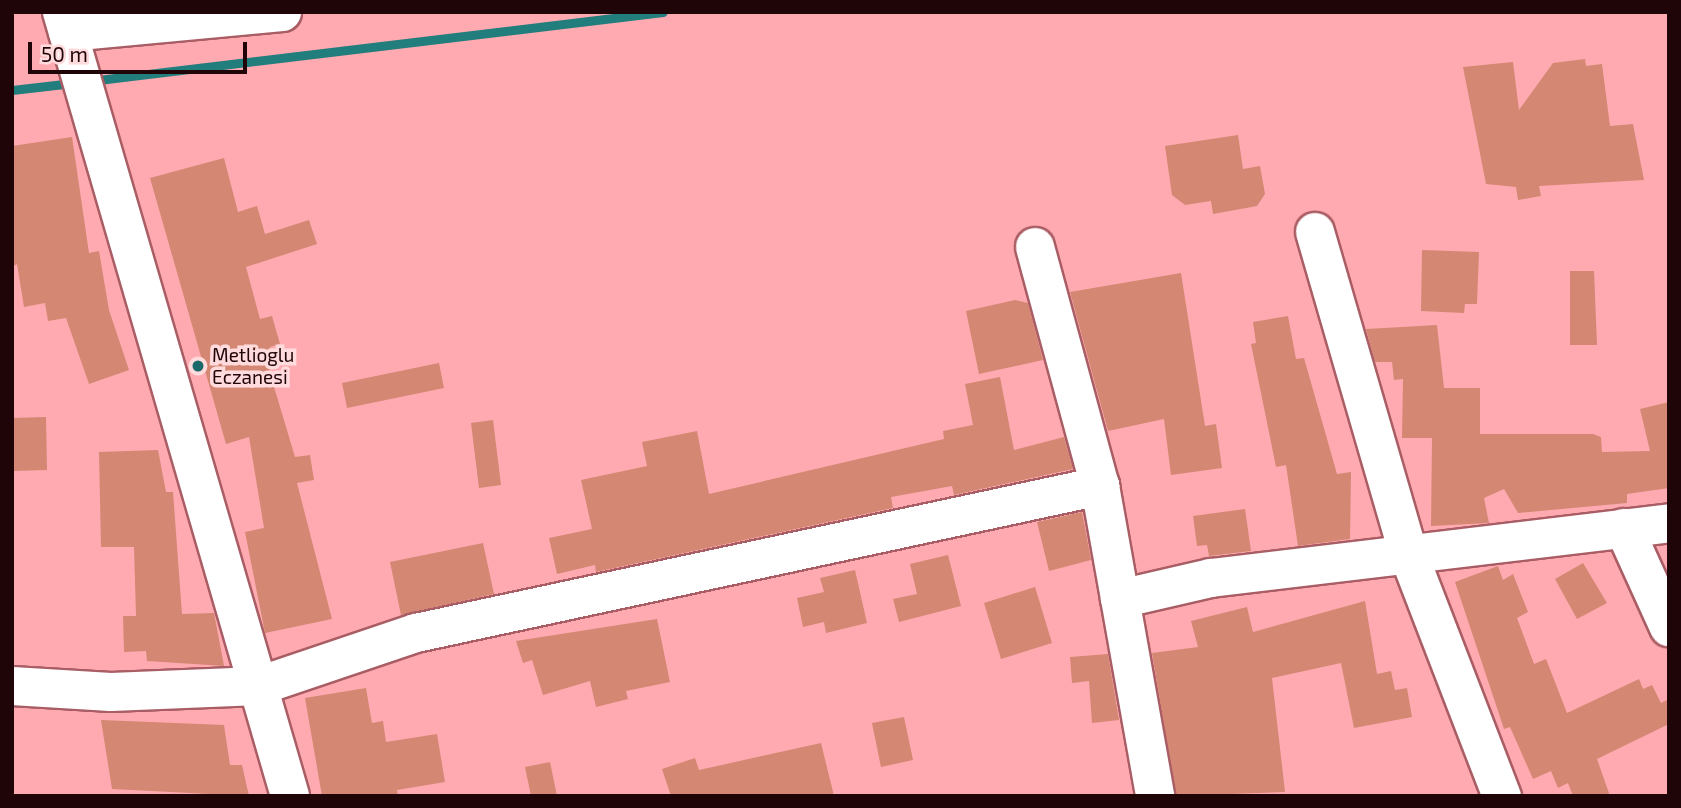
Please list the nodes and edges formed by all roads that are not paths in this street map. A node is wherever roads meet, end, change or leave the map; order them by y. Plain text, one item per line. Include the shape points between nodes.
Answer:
1 (282, 12) edge
2 (67, 29) edge
3 (1315, 232) dead end
4 (1035, 247) dead end
5 (1100, 486) junction
6 (1669, 523) edge
7 (1624, 528) junction
8 (1408, 553) junction
9 (1120, 599) junction
10 (1669, 628) edge
11 (12, 686) edge
12 (258, 686) junction
13 (290, 796) edge
14 (1155, 796) edge
15 (1502, 796) edge

1 - 2 street
2 - 12 street
3 - 8 street
4 - 5 street
5 - 9 street
5 - 12 street via 416,633
6 - 7 street
7 - 8 street
7 - 10 street
8 - 9 street via 1211,578
8 - 15 street
9 - 14 street
11 - 12 street via 111,692
12 - 13 street

